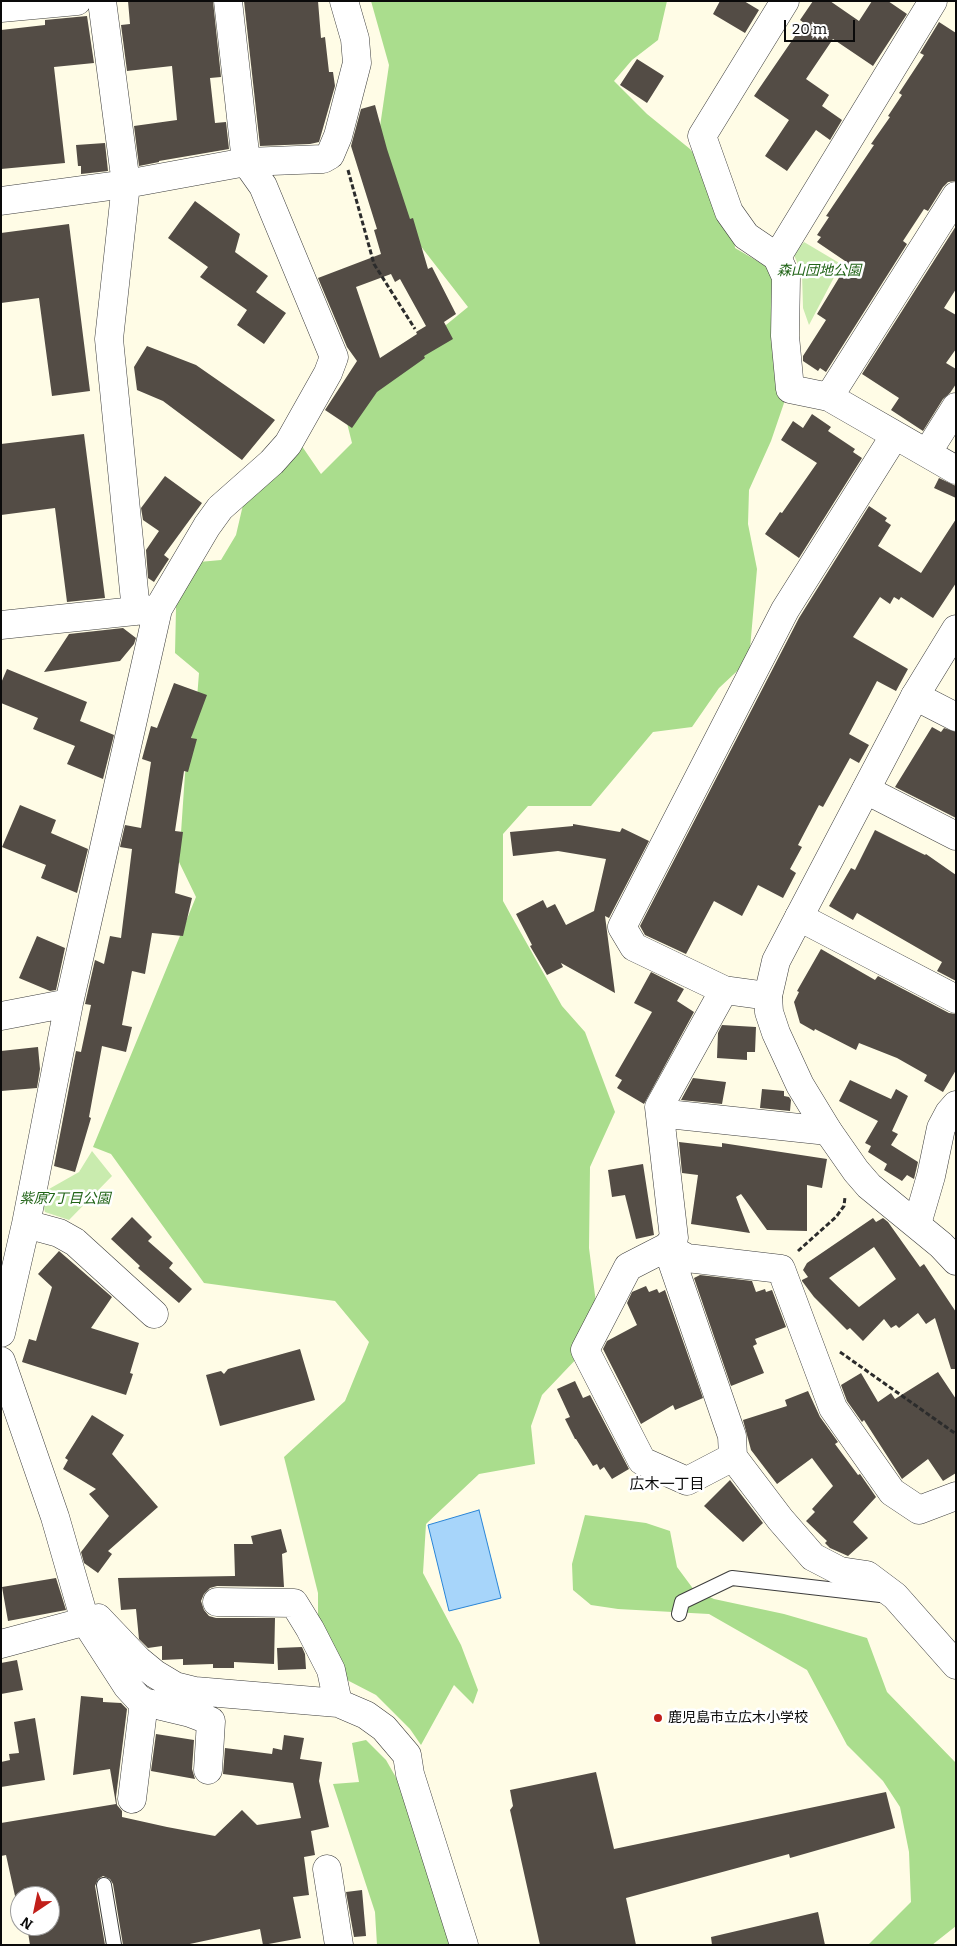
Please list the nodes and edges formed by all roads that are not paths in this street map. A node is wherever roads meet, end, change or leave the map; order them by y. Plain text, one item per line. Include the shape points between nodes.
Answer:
1 (77, 1) edge
2 (102, 1) edge
3 (228, 1) edge
4 (344, 1) edge
5 (785, 1) edge
6 (933, 1) edge
7 (939, 1) edge
8 (1, 8) edge
9 (956, 10) edge
10 (246, 162) junction
11 (126, 184) junction
12 (956, 196) edge
13 (1, 201) edge
14 (777, 257) junction
15 (829, 397) junction
16 (956, 407) edge
17 (895, 435) junction
18 (927, 453) junction
19 (956, 470) edge
20 (147, 610) junction
21 (1, 626) edge
22 (956, 629) edge
23 (915, 696) junction
24 (956, 718) edge
25 (866, 790) junction
26 (956, 836) edge
27 (799, 917) junction
28 (724, 990) junction
29 (768, 996) junction
30 (956, 999) edge
31 (68, 1003) junction
32 (1, 1016) edge
33 (956, 1105) edge
34 (677, 1115) dead end
35 (828, 1131) junction
36 (26, 1224) junction
37 (917, 1224) junction
38 (667, 1247) junction
39 (956, 1261) edge
40 (154, 1314) dead end
41 (1, 1332) edge
42 (1, 1361) edge
43 (734, 1457) junction
44 (955, 1498) edge
45 (895, 1596) junction
46 (217, 1602) dead end
47 (680, 1614) dead end
48 (85, 1621) junction
49 (1, 1644) edge
50 (956, 1665) edge
51 (144, 1702) junction
52 (338, 1703) junction
53 (208, 1770) dead end
54 (132, 1799) dead end
55 (327, 1869) dead end
56 (104, 1885) dead end
57 (114, 1945) edge
58 (339, 1945) edge
59 (464, 1945) edge

1 - 8 street
2 - 11 street
3 - 10 street
4 - 10 street via 355,39 357,63 338,136 330,154 323,159
5 - 14 street via 702,136 729,212 746,236
6 - 14 street
7 - 9 street
10 - 11 street
10 - 20 street via 263,186 334,357 288,444 220,508
11 - 13 street
11 - 20 street via 109,339
12 - 15 street
14 - 15 street via 786,277 785,336 790,389
15 - 17 street
16 - 18 street
17 - 18 street
17 - 28 street via 785,610 622,927 634,947
18 - 19 street
20 - 21 street
20 - 31 street
22 - 23 street
23 - 24 street
23 - 25 street
25 - 26 street
25 - 27 street
27 - 29 street via 776,961
27 - 30 street
28 - 29 street
28 - 38 street via 659,1107 674,1238
29 - 35 street via 769,1012 780,1042 800,1085
31 - 32 street
31 - 36 street
33 - 37 street via 941,1128
34 - 35 street
35 - 37 street via 869,1186
36 - 40 street via 59,1233 75,1242
36 - 41 street
37 - 39 street
38 - 43 street via 732,1436
38 - 43 street via 628,1267 585,1350 642,1461 687,1481
38 - 44 street via 687,1258 781,1269 833,1408 892,1492 919,1510
42 - 48 street via 55,1516
43 - 45 street via 813,1557 840,1571 867,1575
45 - 47 lane via 732,1578 682,1602
45 - 50 street
46 - 52 street via 294,1603 331,1670
48 - 49 street
48 - 51 street via 127,1686
48 - 52 street via 98,1618 138,1660 174,1686 194,1692
51 - 53 street via 210,1721
51 - 54 street
52 - 59 street via 366,1715 384,1728 408,1754 410,1774
55 - 58 street
56 - 57 lane

